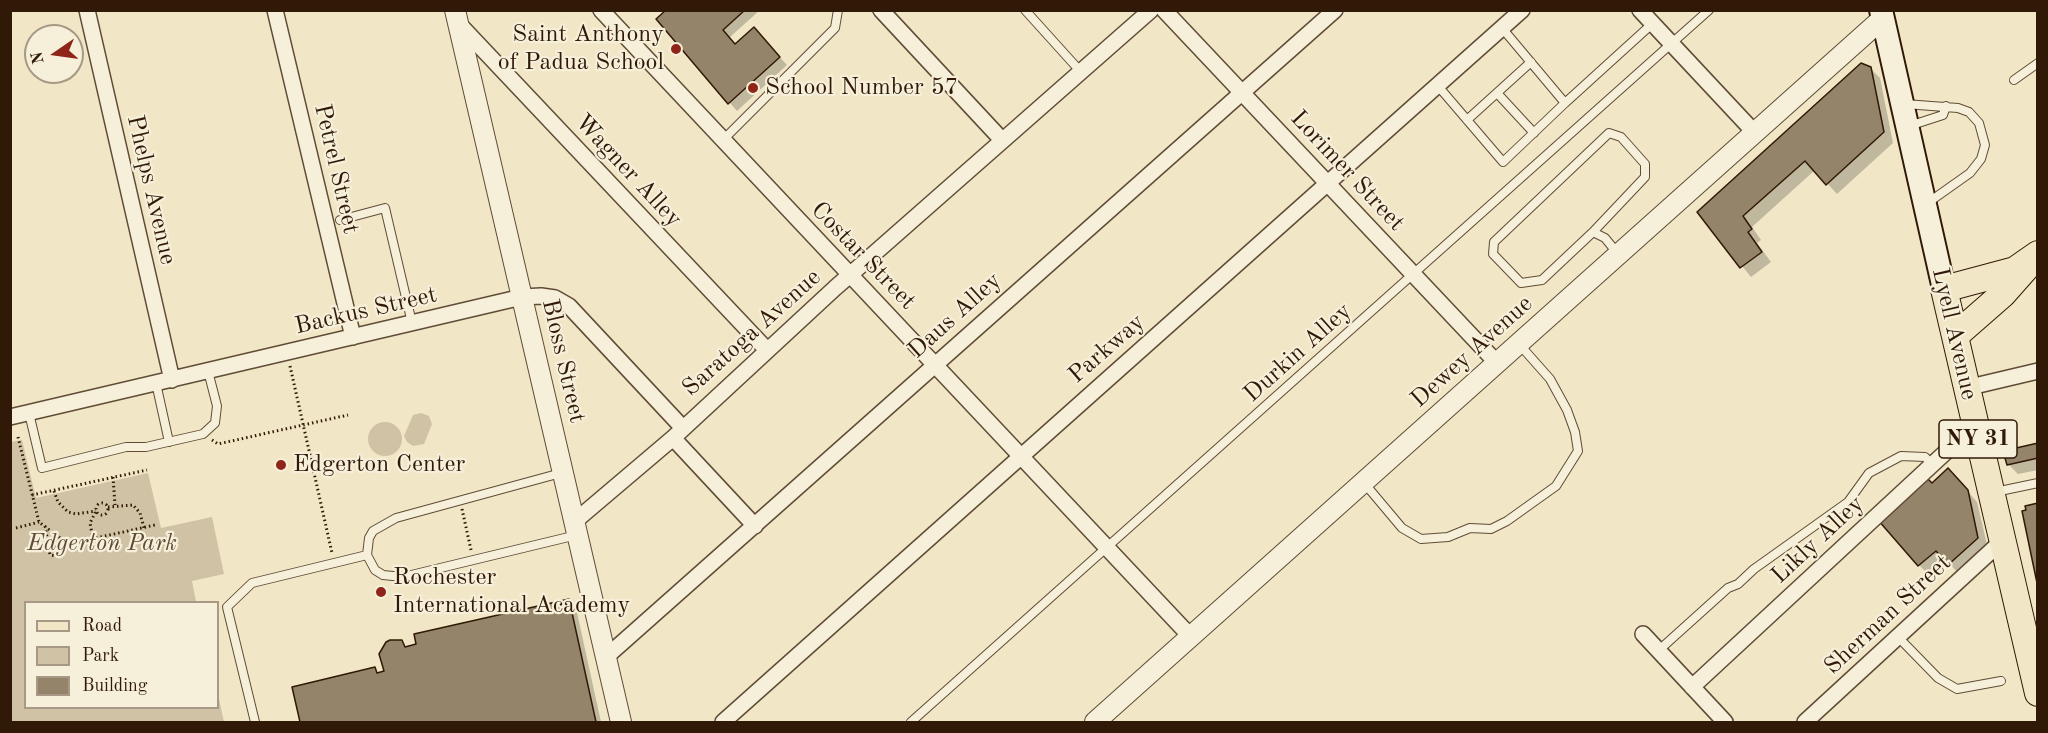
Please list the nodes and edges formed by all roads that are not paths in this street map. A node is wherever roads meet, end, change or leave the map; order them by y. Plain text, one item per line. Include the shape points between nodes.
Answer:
1 (87, 10) edge
2 (276, 10) edge
3 (601, 10) edge
4 (838, 10) edge
5 (881, 10) edge
6 (1025, 10) edge
7 (1151, 10) edge
8 (1164, 10) edge
9 (1335, 10) edge
10 (1522, 10) edge
11 (1640, 10) edge
12 (1709, 10) edge
13 (1882, 14) edge
14 (456, 17) edge
15 (1652, 24) junction
16 (1502, 28) junction
17 (1672, 45) junction
18 (1531, 62) junction
19 (2037, 63) edge
20 (1081, 72) junction
21 (2014, 80) dead end
22 (1438, 86) junction
23 (1242, 93) junction
24 (1497, 93) junction
25 (1565, 103) junction
26 (1902, 104) junction
27 (1946, 106) junction
28 (1467, 120) junction
29 (1907, 127) junction
30 (1534, 133) junction
31 (1755, 133) junction
32 (723, 140) junction
33 (1002, 140) junction
34 (1328, 184) junction
35 (1925, 204) junction
36 (340, 220) dead end
37 (1593, 232) junction
38 (1619, 255) junction
39 (2036, 255) edge
40 (849, 275) junction
41 (1414, 275) junction
42 (1944, 289) junction
43 (522, 297) junction
44 (412, 323) junction
45 (1955, 336) junction
46 (352, 337) junction
47 (1519, 344) junction
48 (766, 350) junction
49 (1497, 363) junction
50 (935, 364) junction
51 (208, 371) junction
52 (2037, 371) edge
53 (172, 380) junction
54 (156, 383) junction
55 (1966, 388) junction
56 (29, 413) junction
57 (10, 417) edge
58 (1975, 425) junction
59 (677, 432) junction
60 (169, 442) junction
61 (1021, 456) junction
62 (1932, 464) junction
63 (563, 473) junction
64 (1364, 483) junction
65 (2037, 483) edge
66 (1991, 493) junction
67 (755, 526) junction
68 (576, 529) junction
69 (2002, 541) junction
70 (1106, 549) junction
71 (367, 555) junction
72 (1642, 634) dead end
73 (1191, 637) junction
74 (1898, 637) junction
75 (1658, 651) junction
76 (606, 657) junction
77 (2001, 681) dead end
78 (1692, 687) junction
79 (2037, 693) edge
80 (1806, 722) edge
81 (255, 723) edge
82 (621, 723) edge
83 (723, 723) edge
84 (911, 723) edge
85 (1095, 723) edge
86 (1725, 723) edge

1 - 53 street, Phelps Avenue
2 - 46 street, Petrel Street
3 - 32 street, Costar Street
4 - 32 lane via 835,28
5 - 33 street
6 - 20 lane
7 - 20 street, Saratoga Avenue
8 - 23 street, Lorimer Street
9 - 23 street, Daus Alley
10 - 16 street, Parkway
11 - 15 street
12 - 17 lane, Durkin Alley
13 - 26 main road, Lyell Avenue
13 - 31 street, Dewey Avenue
14 - 43 street, Bloss Street
14 - 48 street, Wagner Alley
15 - 17 street
15 - 25 lane
16 - 18 lane
16 - 22 street, Parkway
17 - 31 street
17 - 41 lane, Durkin Alley
18 - 24 lane
18 - 25 lane
19 - 21 lane
20 - 33 street, Saratoga Avenue
22 - 28 lane
22 - 34 street, Parkway
23 - 34 street, Lorimer Street
23 - 50 street, Daus Alley
24 - 28 lane
24 - 30 lane
25 - 30 lane
26 - 27 lane
26 - 29 main road, Lyell Avenue
27 - 29 lane via 1943,115
27 - 35 lane via 1969,112 1979,123 1985,145 1982,159 1970,173
28 - 30 lane via 1503,162
29 - 35 main road, Lyell Avenue
31 - 38 street, Dewey Avenue
32 - 40 street, Costar Street
33 - 40 street, Saratoga Avenue
34 - 41 street, Lorimer Street
34 - 61 street, Parkway
35 - 42 main road, Lyell Avenue
36 - 44 lane via 385,208
37 - 37 lane via 1542,280 1521,283 1493,254 1494,242 1608,133 1621,137 1645,164 1645,177
37 - 38 lane via 1605,238
38 - 47 street, Dewey Avenue
39 - 42 main road via 2015,270
39 - 45 main road via 2003,294
40 - 48 street, Saratoga Avenue
40 - 50 street, Costar Street
41 - 49 street, Lorimer Street
41 - 70 lane, Durkin Alley
42 - 45 main road, Lyell Avenue / NY 31
43 - 44 street, Backus Street
43 - 59 street, Backus Street via 547,296 569,306
43 - 63 street, Bloss Street
44 - 46 street, Backus Street
45 - 55 main road, Lyell Avenue / NY 31
46 - 51 street, Backus Street
47 - 49 street, Dewey Avenue
47 - 64 lane via 1550,379 1575,432 1578,451 1556,486 1491,529 1470,528 1448,537 1421,539 1402,528
48 - 59 street, Saratoga Avenue
49 - 64 street, Dewey Avenue
50 - 61 street, Costar Street
50 - 67 street, Daus Alley
51 - 53 street, Backus Street
51 - 60 lane via 217,406 214,423 203,434
52 - 55 street
53 - 54 street, Backus Street
54 - 56 street, Backus Street
54 - 60 lane
55 - 58 main road, Lyell Avenue / NY 31
56 - 57 street, Backus Street
56 - 60 lane via 42,468 126,447
58 - 62 street, Likly Alley
58 - 66 main road, Lyell Avenue / NY 31
59 - 67 street, Backus Street
59 - 68 street, Saratoga Avenue
61 - 70 street, Costar Street
61 - 83 street, Parkway
62 - 75 lane via 1924,457 1901,456 1869,473 1848,502 1728,588
62 - 78 street, Likly Alley
63 - 68 street, Bloss Street
63 - 71 lane via 396,518 378,526 369,538
64 - 73 street, Dewey Avenue
65 - 66 lane
66 - 69 main road, Lyell Avenue / NY 31
67 - 76 street, Daus Alley
68 - 71 lane via 473,560 392,577 375,570
68 - 76 street, Bloss Street
69 - 74 street, Sherman Street
69 - 79 main road, Lyell Avenue / NY 31
70 - 73 street, Costar Street
70 - 84 lane, Durkin Alley
71 - 81 lane via 252,583 227,607
72 - 75 street
73 - 85 street, Dewey Avenue
74 - 77 lane via 1938,678 1957,689
74 - 80 street, Sherman Street
75 - 78 street
76 - 82 street, Bloss Street
78 - 86 street

